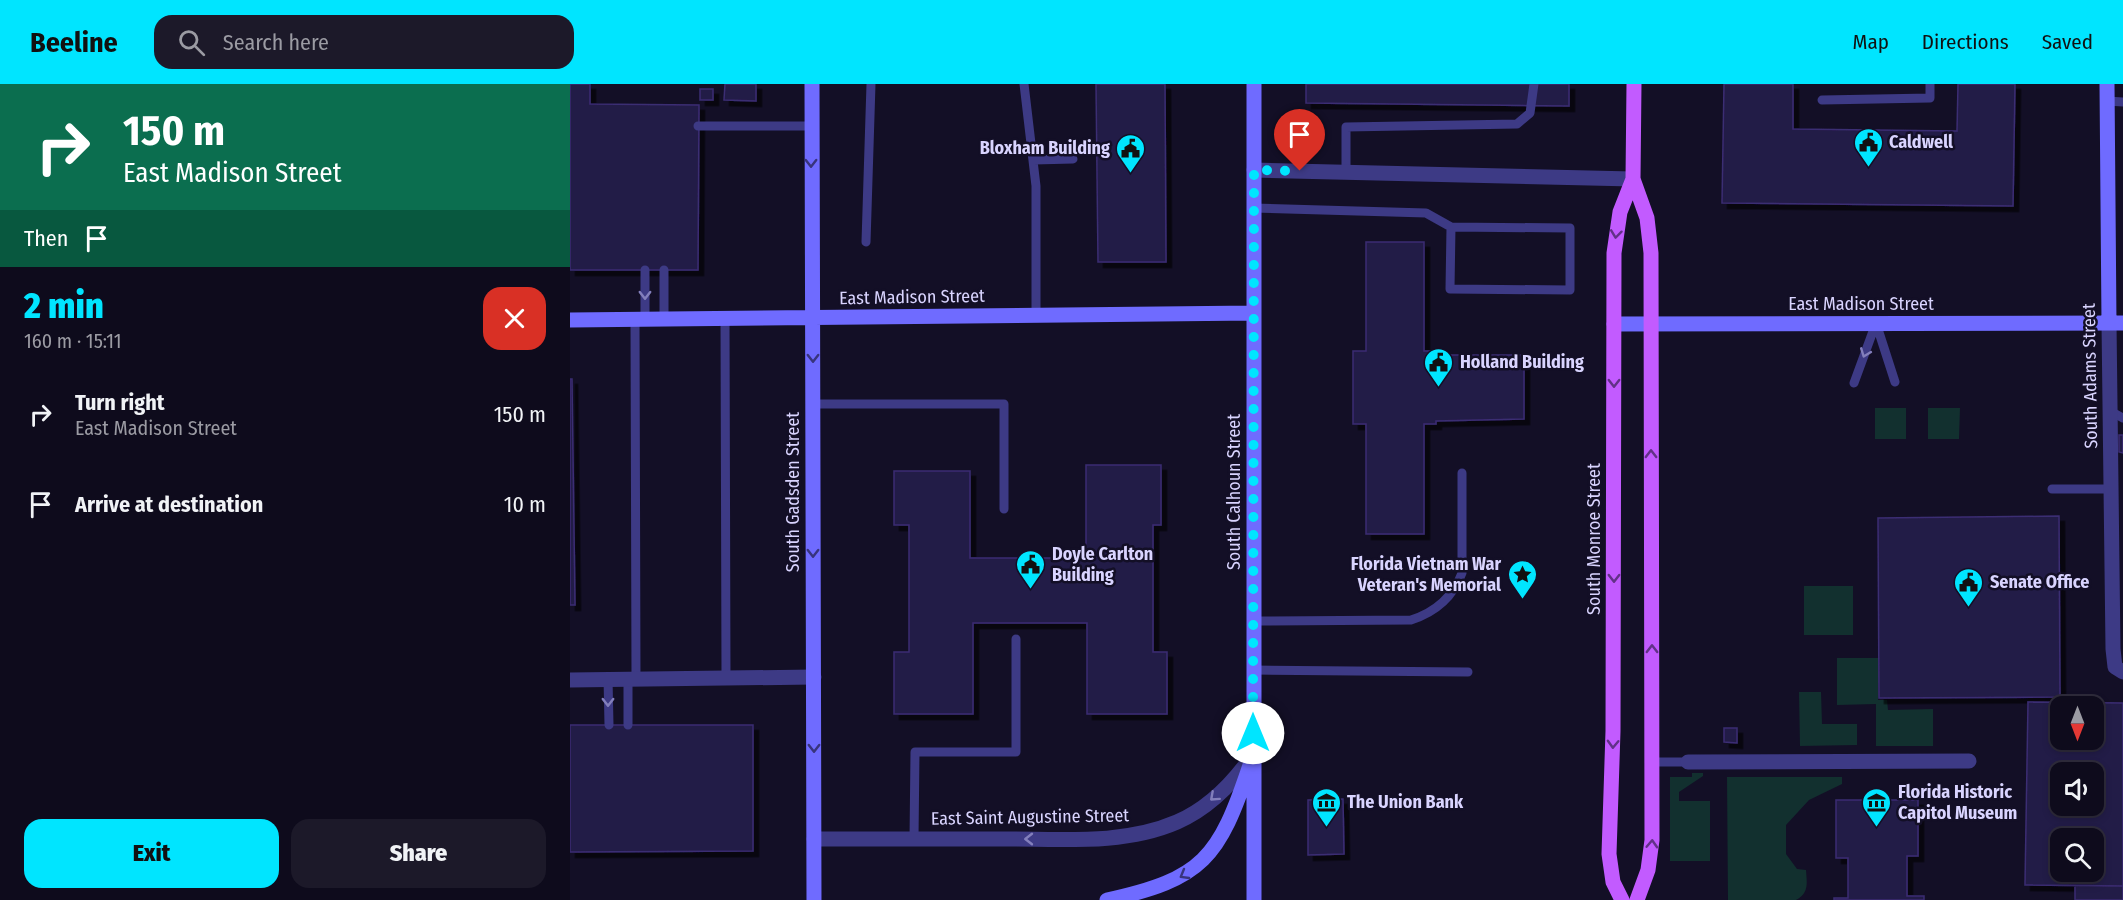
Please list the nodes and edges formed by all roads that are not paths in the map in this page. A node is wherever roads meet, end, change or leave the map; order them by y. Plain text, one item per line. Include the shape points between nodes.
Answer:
1 (813, 84) edge
2 (871, 84) edge
3 (1024, 84) edge
4 (1254, 84) edge
5 (1534, 84) edge
6 (1634, 84) edge
7 (1930, 84) edge
8 (2107, 84) edge
9 (1822, 100) dead end
10 (2107, 101) junction
11 (2123, 102) edge
12 (698, 126) dead end
13 (811, 126) junction
14 (1073, 159) dead end
15 (1034, 160) junction
16 (1254, 170) junction
17 (1346, 172) junction
18 (1633, 178) junction
19 (1254, 208) junction
20 (1451, 227) junction
21 (866, 242) dead end
22 (645, 270) dead end
23 (664, 270) dead end
24 (1254, 313) junction
25 (1036, 315) junction
26 (812, 317) junction
27 (725, 318) junction
28 (640, 319) junction
29 (664, 319) junction
30 (570, 320) edge
31 (1876, 323) junction
32 (2116, 323) edge
33 (1614, 324) junction
34 (1651, 324) junction
35 (1895, 382) dead end
36 (1854, 383) dead end
37 (813, 404) junction
38 (2117, 414) edge
39 (1462, 473) dead end
40 (2052, 489) dead end
41 (2111, 489) junction
42 (1004, 509) dead end
43 (1254, 621) junction
44 (1016, 639) dead end
45 (2119, 669) edge
46 (1254, 670) junction
47 (1468, 672) dead end
48 (726, 677) junction
49 (814, 677) junction
50 (608, 678) junction
51 (632, 678) junction
52 (570, 680) edge
53 (609, 725) dead end
54 (628, 725) dead end
55 (1253, 754) junction
56 (1969, 761) dead end
57 (1652, 762) junction
58 (1688, 762) joint
59 (814, 839) junction
60 (914, 839) junction
61 (814, 900) edge
62 (1107, 900) edge
63 (1254, 900) edge
64 (1622, 900) edge
65 (1637, 900) edge

1 - 13 street, South Gadsden Street
2 - 21 lane
3 - 15 lane
4 - 16 street, South Calhoun Street
5 - 17 lane via 1530,113 1517,124 1346,127
6 - 18 main road, South Monroe Street
7 - 9 lane via 1930,98
8 - 10 street, South Adams Street
10 - 11 lane
10 - 32 street, South Adams Street
12 - 13 lane
13 -> 26 street, South Gadsden Street
14 - 15 lane
15 - 25 lane
16 - 17 street
16 - 19 street, South Calhoun Street
17 - 18 street
18 -> 33 main road, South Monroe Street via 1615,238
18 - 34 main road, South Monroe Street via 1649,229
19 - 20 lane via 1426,213
19 - 24 street, South Calhoun Street
20 - 20 lane via 1450,289 1570,290 1570,228
22 -> 28 lane
23 - 29 lane
24 - 25 street, East Madison Street
24 - 43 street, South Calhoun Street
25 - 26 street, East Madison Street
26 - 27 street, East Madison Street
26 -> 37 street, South Gadsden Street
27 - 29 street, East Madison Street
27 - 48 lane
28 - 29 street, East Madison Street
28 - 30 street, East Madison Street
28 - 51 lane
31 - 32 street, East Madison Street
31 - 34 street, East Madison Street
31 - 35 lane
31 -> 36 lane
32 - 38 street, South Adams Street
33 - 34 street, East Madison Street
33 -> 64 main road, South Monroe Street via 1614,708 1609,854 1613,882
57 -> 34 main road, South Monroe Street
37 - 42 lane via 1004,404
37 -> 49 street, South Gadsden Street
38 - 41 street, South Adams Street
39 - 43 lane via 1462,573 1457,588 1427,615 1412,620
40 - 41 lane
41 - 45 street, South Adams Street
43 - 46 street, South Calhoun Street
44 - 60 lane via 1016,752 915,752
46 - 47 lane
46 - 55 street, South Calhoun Street
48 - 49 street
48 - 51 street
49 -> 59 street, South Gadsden Street
50 - 51 street
50 - 52 street
50 -> 53 lane
51 - 54 lane
55 -> 60 street, East Saint Augustine Street via 1208,803 1186,818 1154,830 1095,838
55 -> 62 street via 1226,825 1200,864 1169,883
55 - 63 street, South Calhoun Street
56 - 58 street
57 - 58 lane
65 -> 57 main road, South Monroe Street via 1651,855
59 - 60 street, East Saint Augustine Street
59 - 61 street, South Gadsden Street

